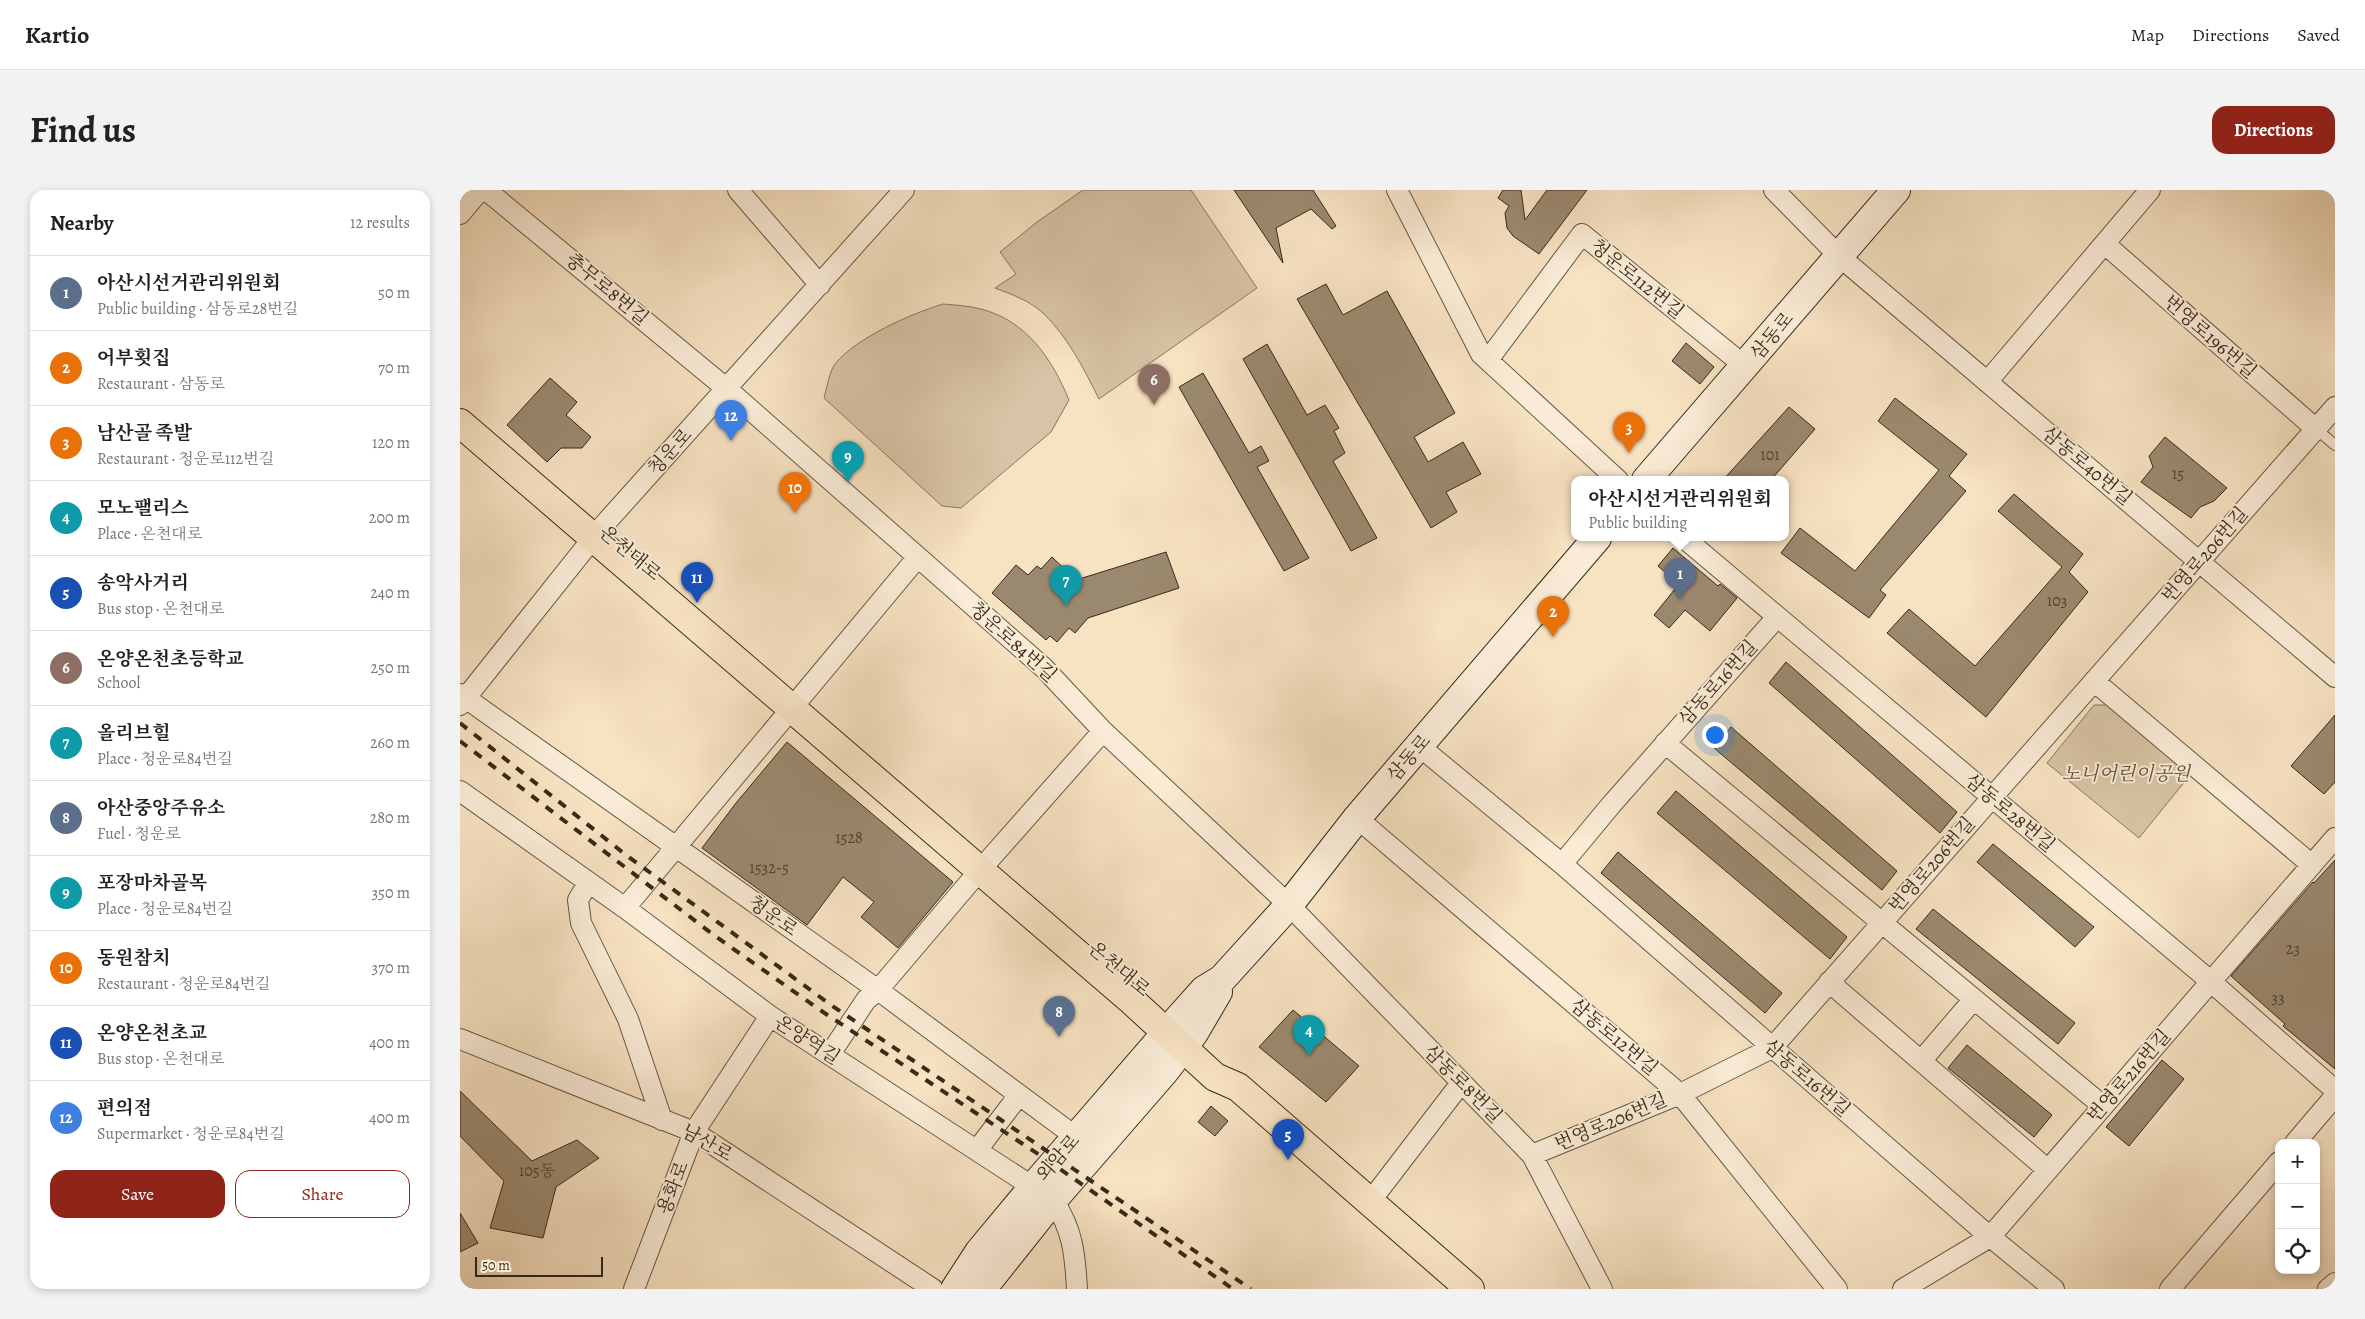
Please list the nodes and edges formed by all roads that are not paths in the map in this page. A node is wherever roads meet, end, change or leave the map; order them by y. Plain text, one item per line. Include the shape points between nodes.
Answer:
1 (480, 190) edge
2 (486, 190) edge
3 (738, 190) edge
4 (904, 190) edge
5 (1396, 190) edge
6 (1774, 190) edge
7 (1896, 190) edge
8 (2150, 190) edge
9 (460, 214) edge
10 (2105, 244) junction
11 (1839, 256) junction
12 (820, 285) junction
13 (1488, 360) junction
14 (1746, 367) junction
15 (1987, 382) junction
16 (727, 389) junction
17 (2335, 407) edge
18 (460, 408) edge
19 (460, 422) edge
20 (2316, 429) junction
21 (2335, 445) edge
22 (1614, 476) edge
23 (1650, 476) edge
24 (597, 532) junction
25 (1594, 541) edge
26 (1688, 541) edge
27 (917, 558) junction
28 (2200, 561) junction
29 (1777, 617) junction
30 (2335, 677) edge
31 (2094, 681) junction
32 (462, 699) edge
33 (796, 703) junction
34 (1103, 731) junction
35 (1665, 743) junction
36 (1418, 746) junction
37 (460, 791) edge
38 (1991, 798) junction
39 (1357, 818) junction
40 (2335, 838) edge
41 (675, 847) junction
42 (1562, 864) junction
43 (985, 865) junction
44 (2312, 865) junction
45 (588, 883) junction
46 (1289, 905) junction
47 (625, 908) junction
48 (1882, 923) junction
49 (1830, 982) junction
50 (2211, 982) junction
51 (878, 990) junction
52 (1974, 999) junction
53 (770, 1016) junction
54 (1181, 1033) junction
55 (460, 1039) edge
56 (1772, 1048) junction
57 (830, 1054) junction
58 (1921, 1062) junction
59 (1460, 1083) junction
60 (2335, 1090) edge
61 (1680, 1094) junction
62 (1019, 1095) junction
63 (2335, 1096) edge
64 (2103, 1106) junction
65 (662, 1120) junction
66 (694, 1132) junction
67 (1076, 1138) junction
68 (2298, 1139) edge
69 (977, 1150) junction
70 (1532, 1155) junction
71 (2275, 1167) edge
72 (2048, 1170) junction
73 (1043, 1194) junction
74 (1369, 1203) junction
75 (1990, 1237) junction
76 (2335, 1283) edge
77 (634, 1289) edge
78 (933, 1289) edge
79 (955, 1289) edge
80 (982, 1289) edge
81 (1077, 1289) edge
82 (1470, 1289) edge
83 (1602, 1289) edge
84 (1837, 1289) edge
85 (1903, 1289) edge
86 (2054, 1289) edge
87 (2170, 1289) edge
88 (2328, 1289) edge

1 - 9 street
2 - 16 street, 충무로8번길
3 - 12 street
4 - 12 street, 청운로
5 - 13 street via 1481,354
6 - 11 street, 삼동로40번길
7 - 11 street, 삼동로
8 - 10 street
10 - 15 street
10 - 20 street, 번영로196번길
11 - 14 street, 삼동로
11 - 15 street, 삼동로40번길
12 - 16 street, 청운로
13 - 14 street, 청운로112번길 via 1582,234
13 - 22 street
14 - 23 street, 삼동로
15 - 28 street, 삼동로40번길
16 - 24 street, 청운로
16 - 27 street, 청운로84번길
17 - 20 street, 번영로206번길
18 - 24 main road, 온천대로
19 - 24 main road, 온천대로
20 - 21 lane
20 - 28 street, 번영로206번길
24 - 32 street, 청운로
24 - 33 main road, 온천대로
25 - 36 street, 삼동로
26 - 29 street, 삼동로28번길
27 - 33 street
27 - 34 street, 청운로84번길 via 1044,668
28 - 30 street, 삼동로40번길
28 - 31 street, 번영로206번길
29 - 35 street, 삼동로16번길
29 - 38 street, 삼동로28번길
31 - 38 street, 번영로206번길
31 - 44 street
32 - 41 street, 청운로
33 - 41 street
33 - 43 main road, 온천대로
34 - 43 street
34 - 46 street, 청운로84번길
35 - 42 street, 삼동로16번길
35 - 48 street
36 - 39 street, 삼동로
36 - 42 street, 삼동로16번길
37 - 45 street, 온양역길
38 - 48 street, 번영로206번길
38 - 50 street, 삼동로28번길
39 - 46 street, 삼동로
39 - 61 street, 삼동로12번길
40 - 44 street, 번영로216번길
41 - 47 street
41 - 51 street, 청운로
42 - 56 street, 삼동로16번길
43 - 51 street
43 - 54 main road, 온천대로
44 - 50 street, 번영로216번길
45 - 47 street, 온양역길
45 - 65 street via 578,900 581,923 628,1019
46 - 54 street, 삼동로 via 1222,979 1216,998
46 - 59 street, 삼동로8번길
47 - 53 street, 온양역길
48 - 49 street, 번영로206번길
48 - 52 street
49 - 56 street, 번영로206번길
49 - 58 street
50 - 60 street, 삼동로28번길
50 - 64 street, 번영로216번길
51 - 57 street via 866,1000
51 - 62 street, 청운로
52 - 58 street
52 - 64 street
53 - 57 street, 온양역길
53 - 66 street, 용화로
54 - 67 street, 외암로
54 - 73 street, 외암로
54 - 74 main road, 온천대로 via 1224,1061 1238,1087
55 - 65 street, 남산로
56 - 61 street, 번영로206번길
56 - 75 street, 삼동로16번길
57 - 69 street, 온양역길
58 - 72 street
59 - 70 street, 삼동로8번길
59 - 74 street
61 - 70 street, 번영로206번길
61 - 84 street, 삼동로12번길
62 - 67 street, 청운로
62 - 69 street
63 - 68 street
64 - 72 street, 번영로216번길
65 - 66 street, 남산로
66 - 77 street, 용화로
66 - 78 street, 남산로
67 - 73 street, 외암로
69 - 73 street, 온양역길
70 - 83 street, 삼동로8번길
71 - 87 street
72 - 75 street, 번영로216번길
73 - 79 street, 외암로 via 979,1252
73 - 80 street, 외암로
73 - 81 street via 1066,1218 1075,1257
74 - 82 main road, 온천대로
75 - 85 street, 번영로216번길
75 - 86 street, 삼동로16번길
76 - 88 street

